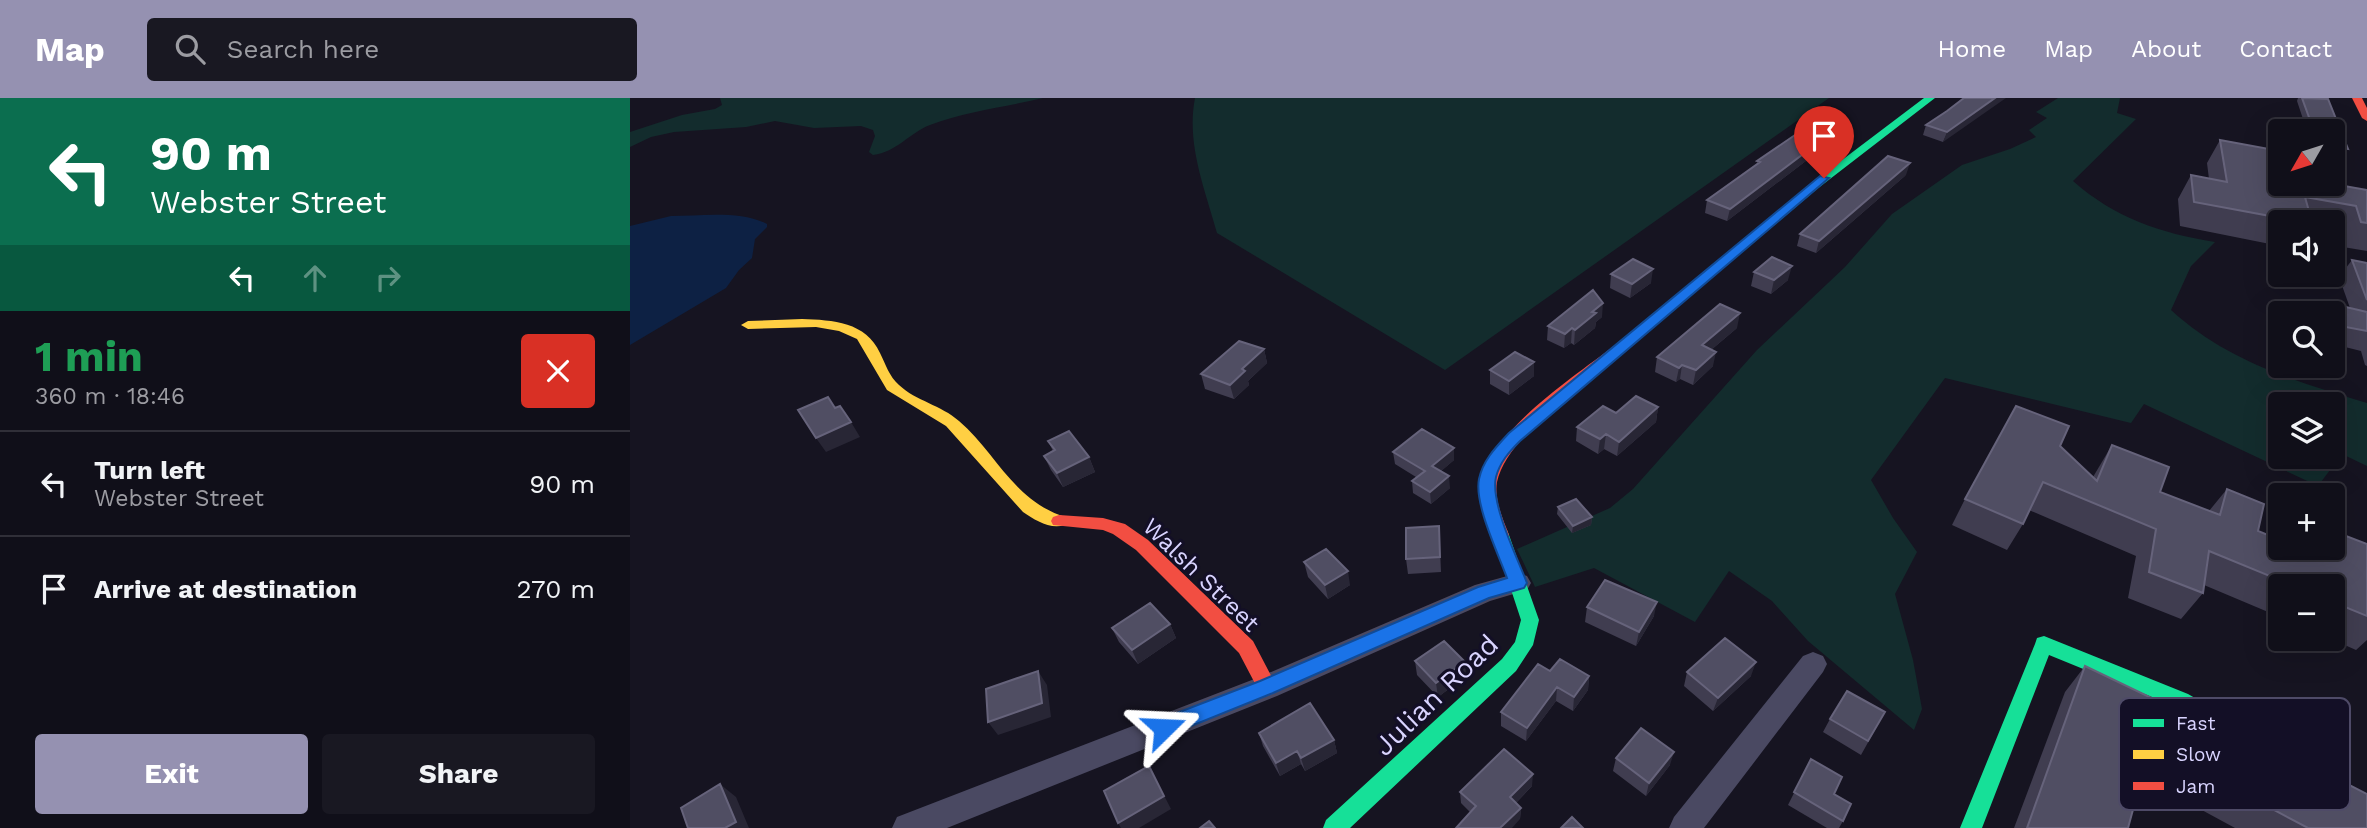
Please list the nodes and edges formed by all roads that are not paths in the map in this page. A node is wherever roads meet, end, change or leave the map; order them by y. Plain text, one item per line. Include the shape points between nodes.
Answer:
1 (1930, 98) edge
2 (2357, 98) edge
3 (2367, 118) edge
4 (748, 325) dead end
5 (1518, 583) junction
6 (1813, 664) dead end
7 (1266, 687) junction
8 (2176, 698) edge
9 (908, 828) edge
10 (1334, 828) edge
11 (1685, 828) edge
12 (1971, 828) edge

1 - 5 street, Julian Road via 1813,187 1504,447 1490,468 1487,489
2 - 3 street
4 - 7 street, Walsh Street via 835,325 857,332 871,345 880,371 892,387 952,423 1030,510 1054,520 1119,529 1142,545 1236,636
5 - 7 street via 1485,592
5 - 10 street, Julian Road via 1530,621 1530,632 1518,654
6 - 11 street
7 - 9 street
8 - 12 street via 2044,644

